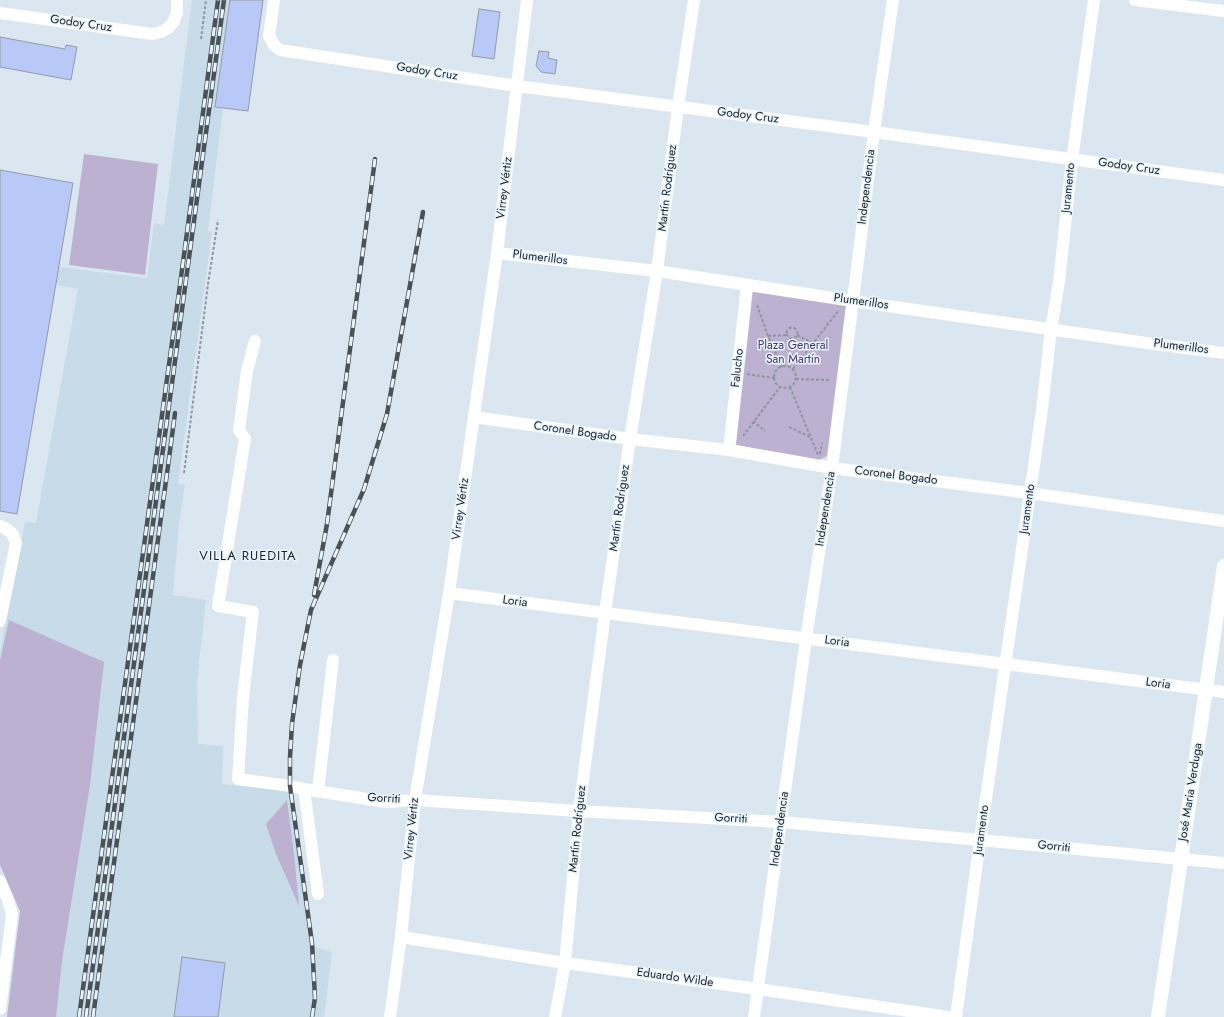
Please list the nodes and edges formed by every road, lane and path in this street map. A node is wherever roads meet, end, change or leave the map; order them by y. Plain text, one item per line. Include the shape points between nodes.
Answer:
1 (177, 0) edge
2 (206, 0) edge
3 (274, 0) edge
4 (527, 0) edge
5 (694, 0) edge
6 (893, 0) edge
7 (1094, 0) edge
8 (1135, 0) edge
9 (1224, 12) edge
10 (0, 13) edge
11 (201, 39) dead end
12 (517, 86) junction
13 (678, 107) junction
14 (874, 132) junction
15 (1072, 160) junction
16 (1224, 180) edge
17 (218, 220) dead end
18 (497, 253) junction
19 (657, 271) junction
20 (748, 285) junction
21 (756, 302) dead end
22 (848, 303) junction
23 (1051, 329) junction
24 (787, 335) junction
25 (797, 335) junction
26 (768, 336) junction
27 (255, 341) dead end
28 (813, 343) junction
29 (1224, 353) edge
30 (782, 367) junction
31 (793, 369) junction
32 (745, 374) dead end
33 (774, 378) junction
34 (796, 379) junction
35 (833, 380) dead end
36 (780, 387) junction
37 (790, 388) junction
38 (474, 418) junction
39 (753, 422) junction
40 (788, 427) dead end
41 (765, 431) dead end
42 (742, 437) dead end
43 (812, 438) junction
44 (630, 439) junction
45 (729, 450) junction
46 (819, 466) junction
47 (832, 468) junction
48 (184, 473) dead end
49 (1030, 493) junction
50 (1224, 521) edge
51 (1, 526) edge
52 (1224, 566) edge
53 (449, 593) junction
54 (605, 613) junction
55 (0, 621) edge
56 (806, 639) junction
57 (333, 660) dead end
58 (1006, 664) junction
59 (1206, 690) junction
60 (1224, 692) edge
61 (304, 789) junction
62 (318, 792) junction
63 (415, 800) junction
64 (578, 811) junction
65 (781, 822) junction
66 (980, 840) junction
67 (1181, 859) junction
68 (1224, 863) edge
69 (0, 881) edge
70 (318, 894) dead end
71 (400, 937) junction
72 (564, 963) junction
73 (758, 989) junction
74 (0, 1009) edge
75 (390, 1017) edge
76 (555, 1017) edge
77 (754, 1017) edge
78 (949, 1017) edge
79 (956, 1017) edge
80 (1158, 1017) edge

1 - 10 street, Godoy Cruz via 174,21 168,28 152,34
2 - 11 path
3 - 12 street, Godoy Cruz via 269,36 280,50
4 - 12 street, Virrey Vértiz
5 - 13 street, Martín Rodríguez
6 - 14 street, Independencia
7 - 15 street, Juramento
8 - 9 street
12 - 13 street, Godoy Cruz
12 - 18 street, Virrey Vértiz
13 - 14 street, Godoy Cruz
13 - 19 street, Martín Rodríguez
14 - 15 street, Godoy Cruz
14 - 22 street, Independencia
15 - 16 street, Godoy Cruz
15 - 23 street, Juramento via 1059,282
17 - 48 path
18 - 19 street, Plumerillos
18 - 38 street, Virrey Vértiz
19 - 20 street, Plumerillos
19 - 44 street, Martín Rodríguez
20 - 22 street, Plumerillos
20 - 45 street, Falucho
21 - 26 path
22 - 23 street, Plumerillos
22 - 28 path
22 - 47 street, Independencia
23 - 29 street, Plumerillos
23 - 49 street, Juramento
24 - 25 path via 791,338
24 - 25 path via 788,329 793,327 797,330
24 - 26 path
25 - 28 path
26 - 30 path
27 - 61 street, Gorriti via 247,371 239,430 245,438 218,606 253,612 243,697 238,779
28 - 31 path
30 - 31 path
30 - 33 path via 776,371
31 - 34 path
32 - 33 path
33 - 36 path
34 - 35 path
34 - 37 path
36 - 37 path
36 - 39 path
37 - 43 path
38 - 44 street, Coronel Bogado
38 - 53 street, Virrey Vértiz
39 - 41 path
39 - 42 path
40 - 43 path
43 - 46 path via 820,458
44 - 45 street, Coronel Bogado
44 - 54 street, Martín Rodríguez
45 - 46 street, Coronel Bogado
46 - 47 street, Coronel Bogado
47 - 49 street, Coronel Bogado
47 - 56 street, Independencia
49 - 50 street, Coronel Bogado
49 - 58 street, Juramento
51 - 55 street via 12,533 16,543
52 - 59 street, José Maria Verduga
53 - 54 street, Loria
53 - 63 street, Virrey Vértiz
54 - 56 street, Loria
54 - 64 street, Martín Rodríguez
56 - 58 street, Loria
56 - 65 street, Independencia
57 - 62 street
58 - 59 street, Loria
58 - 66 street, Juramento
59 - 60 street, Loria
59 - 67 street, José Maria Verduga
61 - 62 street, Gorriti
61 - 70 street
62 - 63 street, Gorriti via 386,802
63 - 64 street, Gorriti
63 - 71 street, Virrey Vértiz
64 - 65 street, Gorriti
64 - 72 street, Martín Rodríguez
65 - 66 street, Gorriti
65 - 73 street, Independencia
66 - 67 street, Gorriti
66 - 79 street, Juramento
67 - 68 street, Gorriti
67 - 80 street, José Maria Verduga
69 - 74 street via 12,915
71 - 72 street, Eduardo Wilde
71 - 75 street, Virrey Vértiz
72 - 73 street, Eduardo Wilde
72 - 76 street, Martín Rodríguez
73 - 77 street, Independencia
73 - 78 street, Eduardo Wilde

